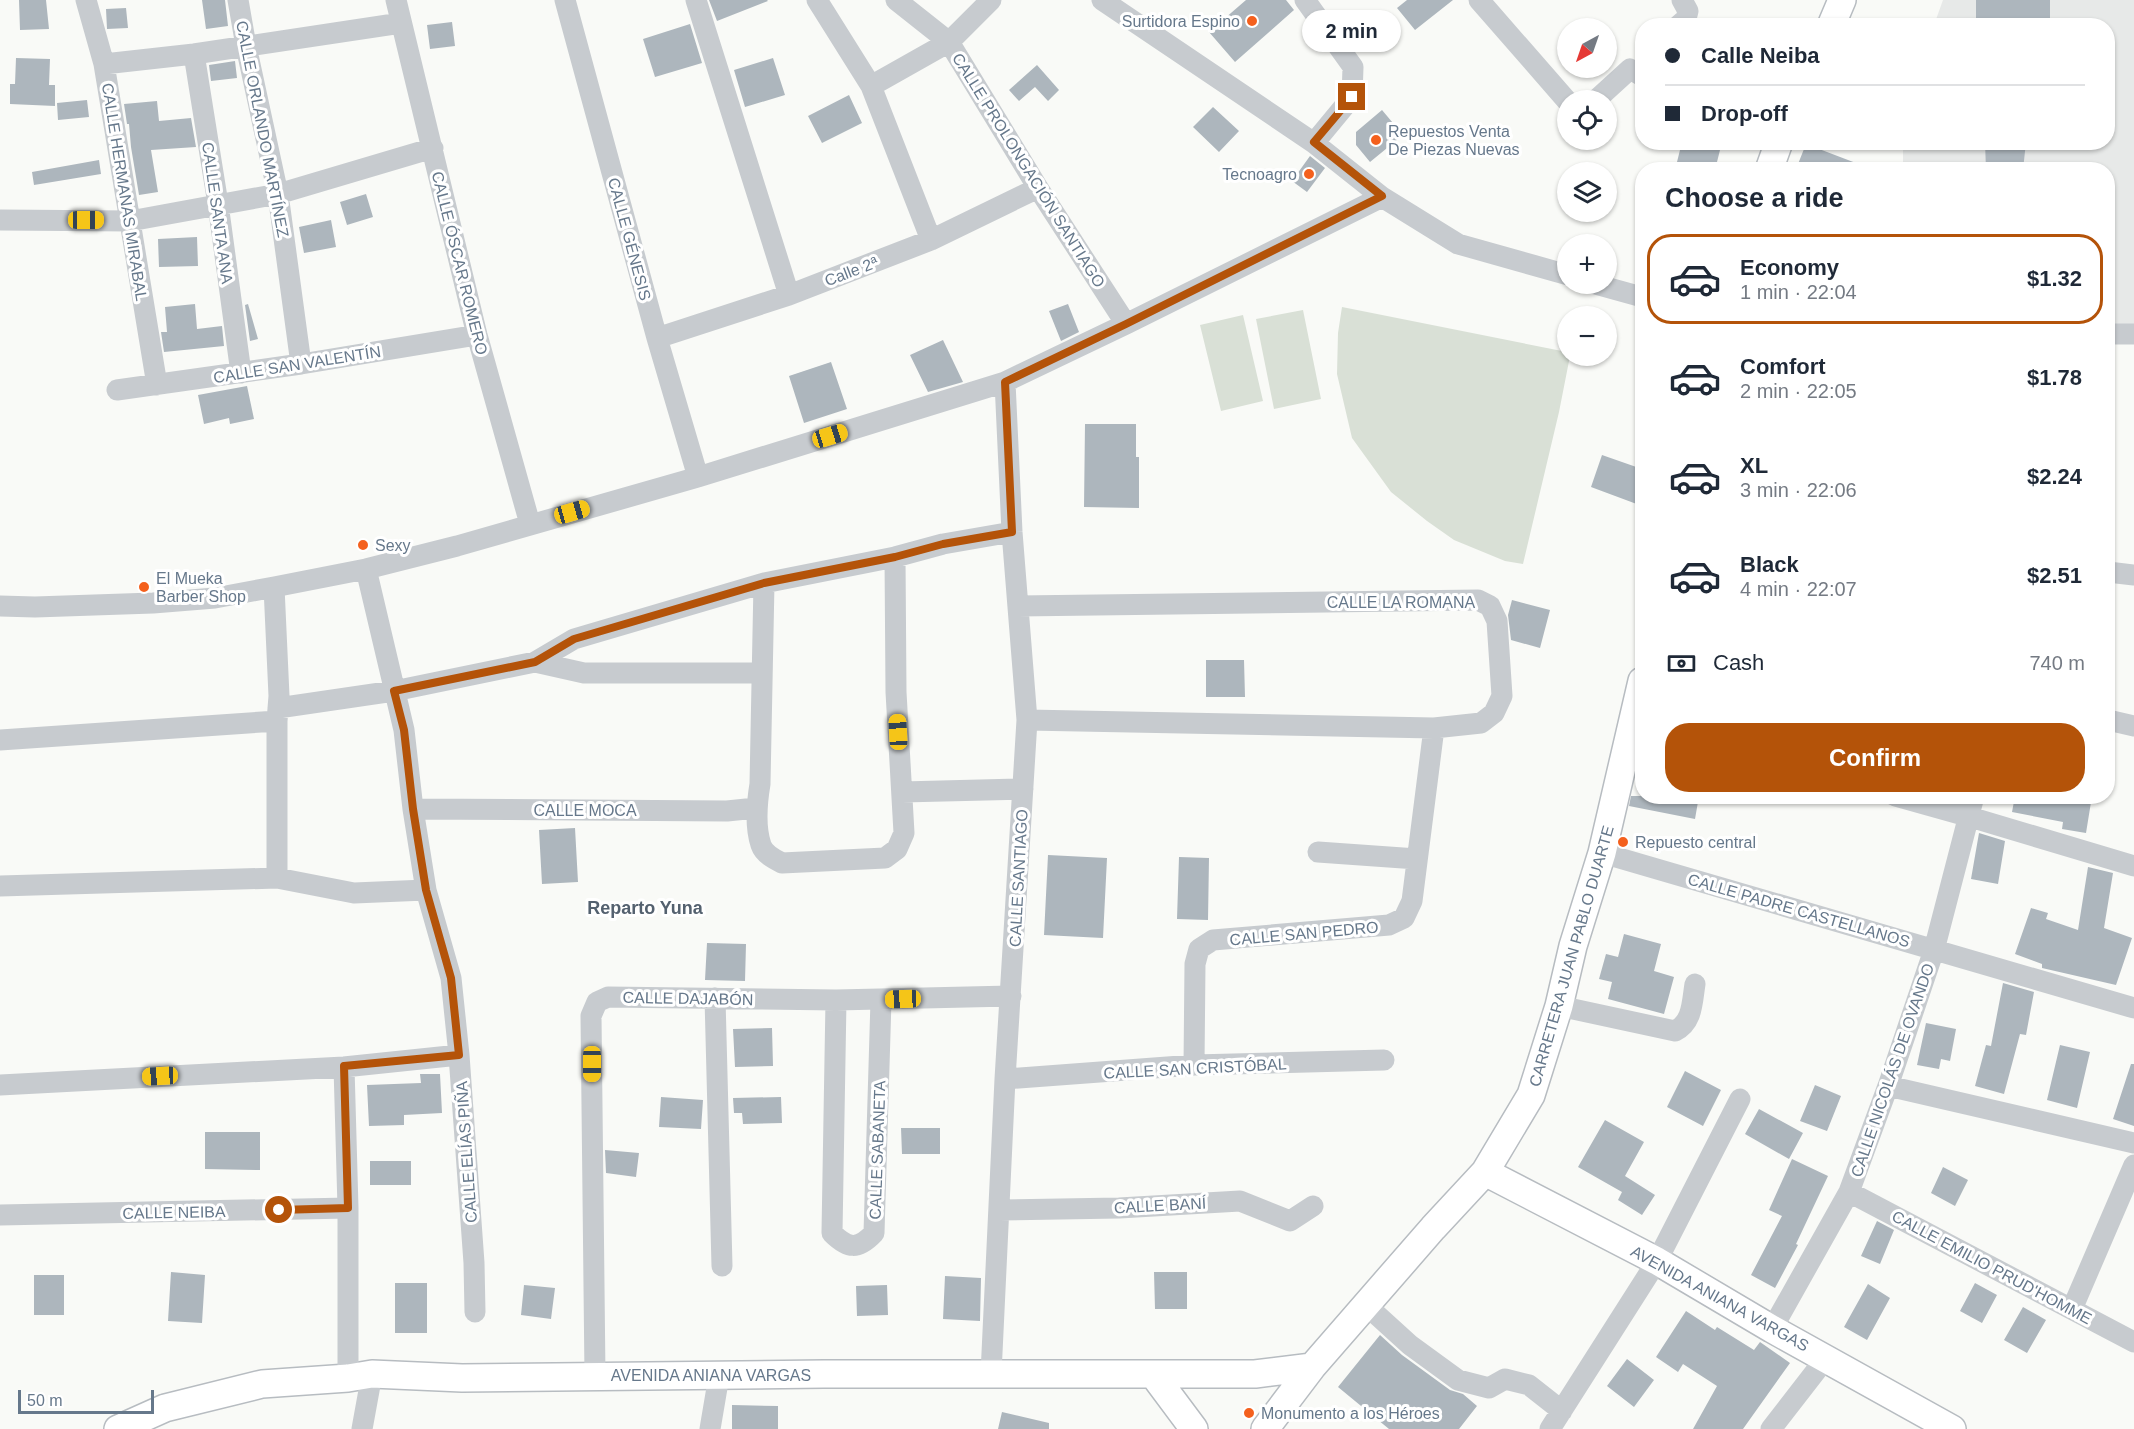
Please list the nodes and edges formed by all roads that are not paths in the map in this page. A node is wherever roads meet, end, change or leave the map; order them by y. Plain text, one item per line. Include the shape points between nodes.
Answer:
1 (86, 0) edge
2 (238, 0) edge
3 (396, 0) edge
4 (565, 0) edge
5 (696, 0) edge
6 (817, 0) edge
7 (896, 0) edge
8 (991, 0) edge
9 (1102, 0) edge
10 (1305, 0) edge
11 (1479, 0) edge
12 (1682, 0) edge
13 (1842, 0) edge
14 (1686, 18) edge
15 (1834, 18) edge
16 (401, 23) junction
17 (949, 42) junction
18 (246, 46) junction
19 (194, 54) junction
20 (104, 64) junction
21 (1635, 70) edge
22 (871, 86) junction
23 (1558, 90) edge
24 (1609, 90) edge
25 (1314, 142) junction
26 (433, 147) junction
27 (1038, 188) junction
28 (278, 194) junction
29 (1382, 196) junction
30 (218, 204) junction
31 (0, 220) edge
32 (130, 220) junction
33 (931, 240) junction
34 (1557, 273) edge
35 (1617, 290) edge
36 (789, 295) junction
37 (1635, 295) edge
38 (1126, 324) junction
39 (2115, 334) edge
40 (2134, 334) edge
41 (477, 335) junction
42 (657, 338) junction
43 (301, 364) junction
44 (241, 373) junction
45 (1005, 382) junction
46 (157, 385) junction
47 (117, 390) dead end
48 (698, 477) junction
49 (530, 524) junction
50 (1012, 532) junction
51 (895, 557) junction
52 (366, 569) junction
53 (2115, 573) edge
54 (2134, 575) edge
55 (764, 583) junction
56 (274, 587) junction
57 (0, 606) edge
58 (1018, 606) junction
59 (535, 662) junction
60 (761, 673) junction
61 (394, 691) junction
62 (1635, 711) edge
63 (278, 714) junction
64 (1028, 720) junction
65 (2115, 722) edge
66 (2134, 726) edge
67 (1434, 728) junction
68 (0, 740) edge
69 (1023, 789) junction
70 (902, 792) junction
71 (1951, 804) edge
72 (1972, 807) edge
73 (756, 808) junction
74 (413, 809) junction
75 (1318, 852) dead end
76 (1602, 853) junction
77 (1417, 859) junction
78 (2134, 866) edge
79 (277, 878) junction
80 (0, 886) edge
81 (426, 890) junction
82 (1934, 950) junction
83 (1695, 984) dead end
84 (1011, 996) junction
85 (715, 998) junction
86 (836, 1000) junction
87 (881, 1000) junction
88 (1559, 1006) junction
89 (2134, 1008) edge
90 (459, 1055) junction
91 (1384, 1060) dead end
92 (1194, 1065) junction
93 (344, 1066) junction
94 (1005, 1079) junction
95 (0, 1085) edge
96 (1888, 1086) junction
97 (1740, 1099) dead end
98 (2134, 1143) edge
99 (2134, 1165) edge
100 (1485, 1172) junction
101 (1849, 1192) junction
102 (1313, 1206) dead end
103 (348, 1208) junction
104 (999, 1210) junction
105 (0, 1215) edge
106 (1657, 1260) junction
107 (722, 1266) dead end
108 (1366, 1305) junction
109 (2072, 1310) junction
110 (475, 1312) dead end
111 (1772, 1329) junction
112 (2134, 1342) edge
113 (1826, 1358) junction
114 (1312, 1367) junction
115 (992, 1374) junction
116 (1154, 1374) junction
117 (360, 1376) junction
118 (595, 1376) junction
119 (719, 1376) junction
120 (1562, 1411) junction
121 (118, 1429) edge
122 (362, 1429) edge
123 (710, 1429) edge
124 (1194, 1429) edge
125 (1265, 1429) edge
126 (1550, 1429) edge
127 (1771, 1429) edge
128 (1952, 1429) edge

1 - 20 street, CALLE HERMANAS MIRABAL
2 - 18 street, CALLE ORLANDO MARTÍNEZ
3 - 16 street, CALLE ÓSCAR ROMERO
4 - 42 street, CALLE GÉNESIS
5 - 36 street
6 - 22 street
7 - 17 street, CALLE PROLONGACIÓN SANTIAGO
8 - 17 street
9 - 25 street
10 - 25 street via 1353,67 1352,97
11 - 23 street
12 - 14 street via 1688,11
13 - 15 main road
16 - 18 street
16 - 26 street, CALLE ÓSCAR ROMERO
17 - 22 street
17 - 27 street, CALLE PROLONGACIÓN SANTIAGO
18 - 19 street
18 - 28 street, CALLE ORLANDO MARTÍNEZ
19 - 20 street
19 - 30 street, CALLE SANTA ANA
20 - 32 street, CALLE HERMANAS MIRABAL
21 - 24 street
22 - 33 street
25 - 29 street
26 - 28 street
26 - 41 street, CALLE ÓSCAR ROMERO
27 - 33 street, Calle 2ª
27 - 38 street, CALLE PROLONGACIÓN SANTIAGO
28 - 30 street
28 - 43 street, CALLE ORLANDO MARTÍNEZ
29 - 34 street via 1458,244
29 - 38 street
30 - 32 street
30 - 44 street, CALLE SANTA ANA
31 - 32 street
32 - 46 street, CALLE HERMANAS MIRABAL
33 - 36 street, Calle 2ª
35 - 37 street
36 - 42 street, Calle 2ª
38 - 45 street
39 - 40 street
41 - 43 street, CALLE SAN VALENTÍN
41 - 49 street, CALLE ÓSCAR ROMERO
42 - 48 street, CALLE GÉNESIS
43 - 44 street, CALLE SAN VALENTÍN
44 - 46 street, CALLE SAN VALENTÍN
45 - 48 street
45 - 50 street, CALLE SANTIAGO
46 - 47 street, CALLE SAN VALENTÍN
48 - 49 street
49 - 52 street
50 - 51 street
50 - 58 street, CALLE SANTIAGO
51 - 55 street
51 - 70 street via 896,692
52 - 56 street
52 - 61 street, CALLE ELÍAS PIÑA
53 - 54 street
55 - 59 street via 574,639
55 - 60 street
56 - 57 street via 215,598 153,603
56 - 63 street
58 - 64 street, CALLE SANTIAGO
58 - 67 street, CALLE LA ROMANA via 1478,600 1490,606 1497,621 1502,696 1494,713 1481,723
59 - 60 street via 584,673
59 - 61 street
60 - 73 street via 760,784
61 - 63 street
61 - 74 street, CALLE ELÍAS PIÑA via 404,730
62 - 76 main road, CARRETERA JUAN PABLO DUARTE
63 - 68 street
63 - 79 street
64 - 67 street, CALLE LA ROMANA
64 - 69 street, CALLE SANTIAGO
65 - 66 street
67 - 77 street, CALLE SAN PEDRO
69 - 70 street
69 - 84 street, CALLE SANTIAGO
70 - 73 street via 904,833 897,849 885,858 782,863 761,846
71 - 72 street
72 - 78 street
72 - 82 street, CALLE NICOLÁS DE OVANDO
73 - 74 street, CALLE MOCA
74 - 81 street, CALLE ELÍAS PIÑA
75 - 77 street
76 - 82 street, CALLE PADRE CASTELLANOS
76 - 88 main road, CARRETERA JUAN PABLO DUARTE
77 - 92 street, CALLE SAN PEDRO via 1412,901 1404,918 1389,925 1213,940 1199,950 1195,964
79 - 80 street
79 - 81 street via 354,893
81 - 90 street, CALLE ELÍAS PIÑA via 451,978
82 - 89 street, CALLE PADRE CASTELLANOS
82 - 96 street, CALLE NICOLÁS DE OVANDO
83 - 88 street via 1688,1020 1675,1031
84 - 87 street, CALLE DAJABÓN
84 - 94 street, CALLE SANTIAGO
85 - 86 street, CALLE DAJABÓN
85 - 107 street
85 - 118 street, CALLE DAJABÓN via 608,997 597,1002 591,1016
86 - 87 street, CALLE DAJABÓN
86 - 87 street, CALLE SABANETA via 832,1233 854,1246 866,1242 874,1233
88 - 100 main road, CARRETERA JUAN PABLO DUARTE via 1531,1095
90 - 93 street
90 - 110 street, CALLE ELÍAS PIÑA
91 - 92 street, CALLE SAN CRISTÓBAL
92 - 94 street, CALLE SAN CRISTÓBAL
93 - 95 street
93 - 103 street
94 - 104 street, CALLE SANTIAGO
96 - 98 street
96 - 101 street, CALLE NICOLÁS DE OVANDO
97 - 106 street
99 - 109 street
100 - 106 main road, AVENIDA ANIANA VARGAS
100 - 108 main road, CARRETERA JUAN PABLO DUARTE
101 - 109 street, CALLE EMILIO PRUD'HOMME
101 - 111 street, CALLE NICOLÁS DE OVANDO
102 - 104 street, CALLE BANÍ via 1290,1221 1240,1201
103 - 105 street, CALLE NEIBA
103 - 117 street
104 - 115 street, CALLE SANTIAGO
106 - 111 main road, AVENIDA ANIANA VARGAS
106 - 120 street
108 - 114 main road, CARRETERA JUAN PABLO DUARTE
108 - 120 street via 1410,1345 1458,1380 1489,1388 1505,1379 1529,1385
109 - 112 street, CALLE EMILIO PRUD'HOMME
111 - 113 main road, AVENIDA ANIANA VARGAS
113 - 127 street
113 - 128 main road, AVENIDA ANIANA VARGAS
114 - 116 main road, AVENIDA ANIANA VARGAS via 1255,1374
114 - 125 main road, CARRETERA JUAN PABLO DUARTE
115 - 116 main road, AVENIDA ANIANA VARGAS
115 - 119 main road, AVENIDA ANIANA VARGAS
116 - 124 main road
117 - 118 main road, AVENIDA ANIANA VARGAS
117 - 121 main road, AVENIDA ANIANA VARGAS via 262,1384 165,1408
117 - 122 street
118 - 119 main road, AVENIDA ANIANA VARGAS
119 - 123 street
120 - 126 street

